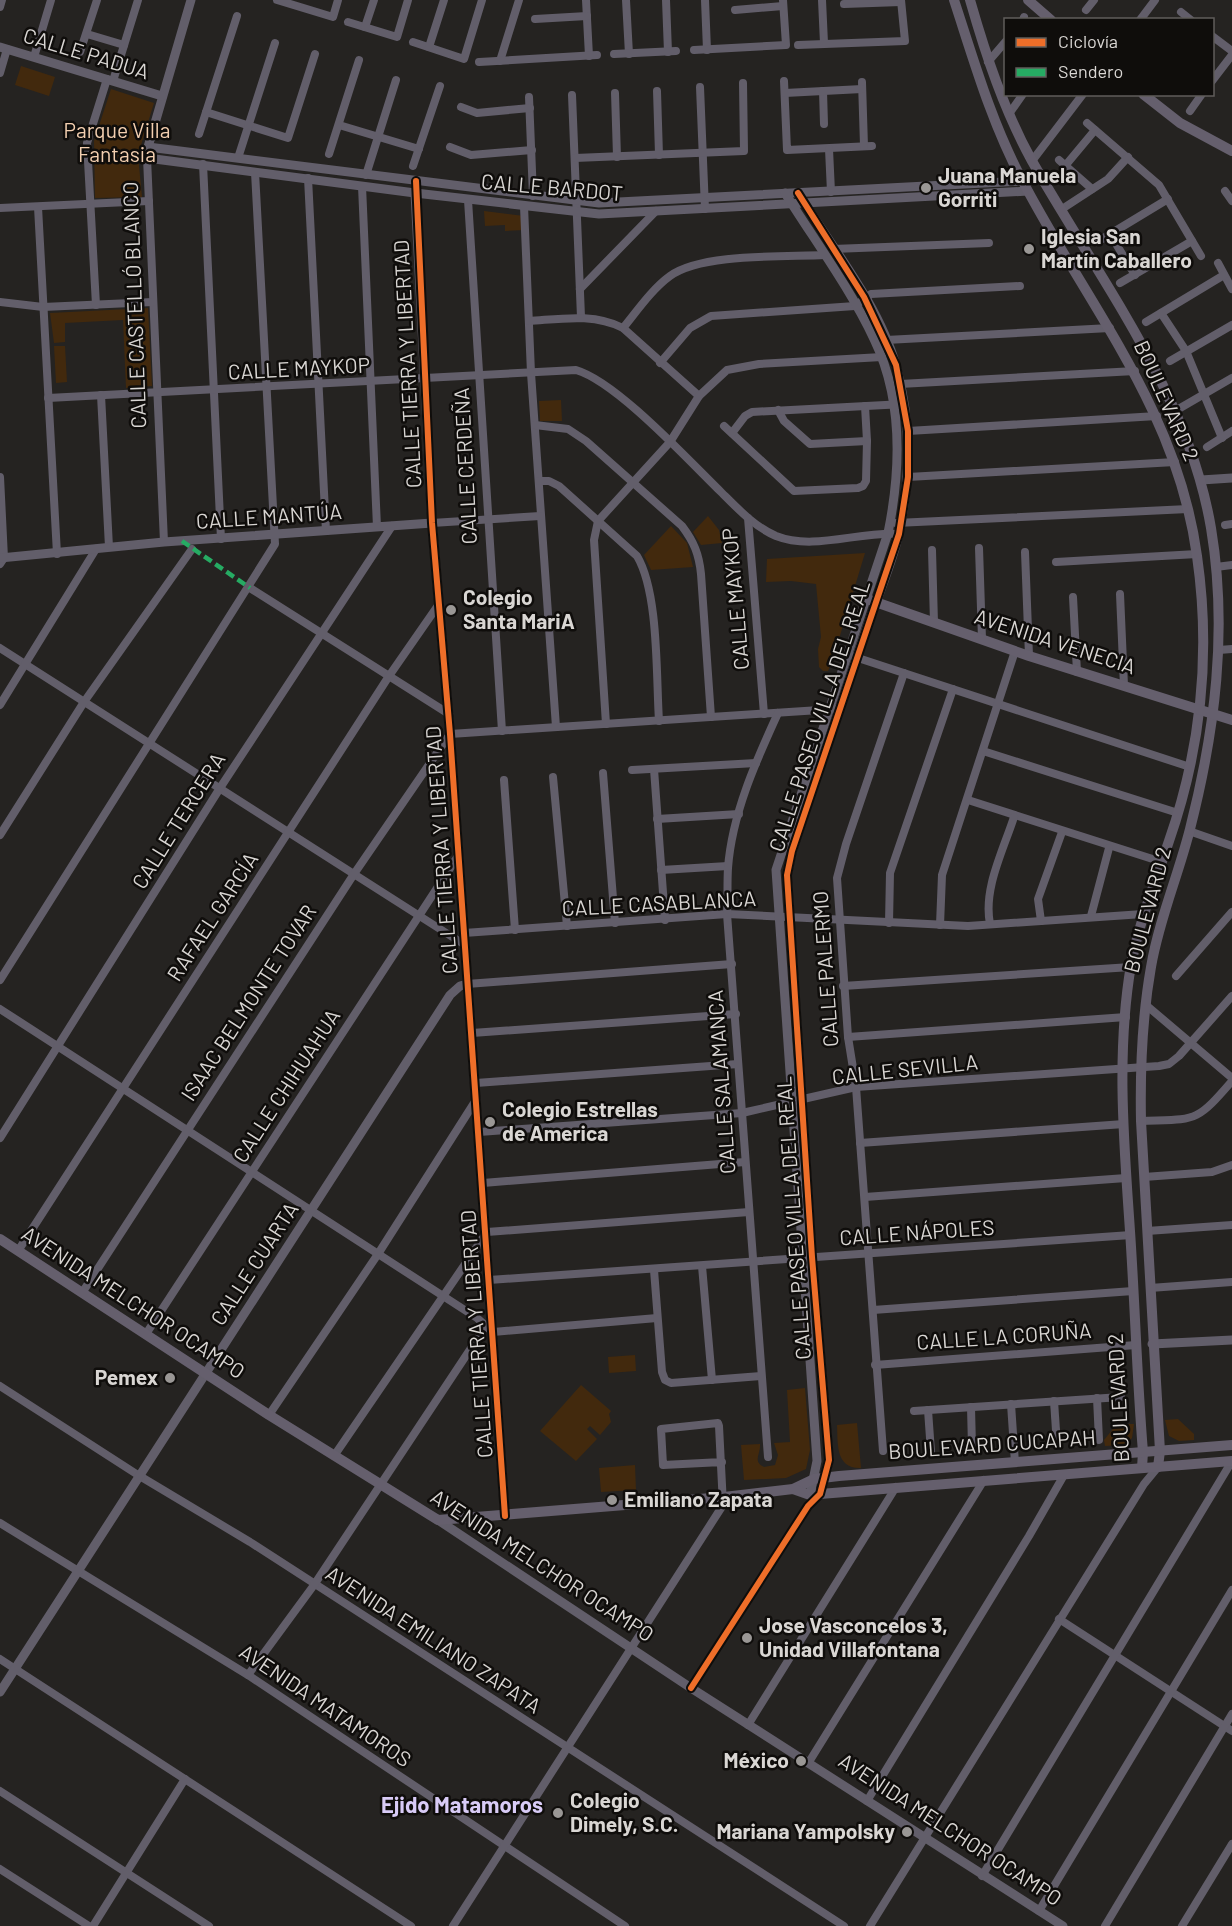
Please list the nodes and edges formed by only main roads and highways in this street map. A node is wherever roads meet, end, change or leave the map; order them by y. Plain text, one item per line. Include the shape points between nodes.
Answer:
1 (954, 0) edge
2 (1033, 2) edge
3 (973, 3) edge
4 (1049, 18) edge
5 (1145, 96) edge
6 (1216, 142) junction
7 (1232, 143) edge
8 (1232, 151) edge
9 (871, 600) road end
10 (1201, 710) junction
11 (1214, 715) junction
12 (1232, 720) edge
13 (0, 1239) edge
14 (1232, 1445) edge
15 (1160, 1450) junction
16 (1143, 1452) junction
17 (1232, 1461) edge
18 (1158, 1467) junction
19 (1142, 1468) junction
20 (793, 1489) junction
21 (438, 1520) joint

1 - 10 main road, BOULEVARD 2 via 994,120 1022,181 1135,371 1175,462 1197,554 1204,638
2 - 4 main road
3 - 11 main road, BOULEVARD 2 via 988,62 1009,114 1032,161 1153,364 1201,480 1216,567 1219,650
5 - 6 main road via 1180,123
6 - 7 main road
6 - 8 main road
9 - 10 main road, AVENIDA VENECIA via 1029,656
10 - 11 main road, AVENIDA VENECIA
10 - 16 main road, BOULEVARD 2 via 1178,813 1143,915 1131,967 1121,1068
11 - 12 main road, AVENIDA VENECIA
11 - 15 main road, BOULEVARD 2 via 1189,831 1159,935 1140,1067
13 - 21 main road, AVENIDA MELCHOR OCAMPO
14 - 15 main road, BOULEVARD CUCAPAH
15 - 16 main road, BOULEVARD CUCAPAH
15 - 18 main road, BOULEVARD 2
16 - 19 main road, BOULEVARD 2
16 - 20 main road, BOULEVARD CUCAPAH via 820,1478
17 - 18 main road, BOULEVARD CUCAPAH
18 - 19 main road, BOULEVARD CUCAPAH
19 - 20 main road, BOULEVARD CUCAPAH via 896,1487 813,1498
20 - 21 main road, BOULEVARD CUCAPAH

